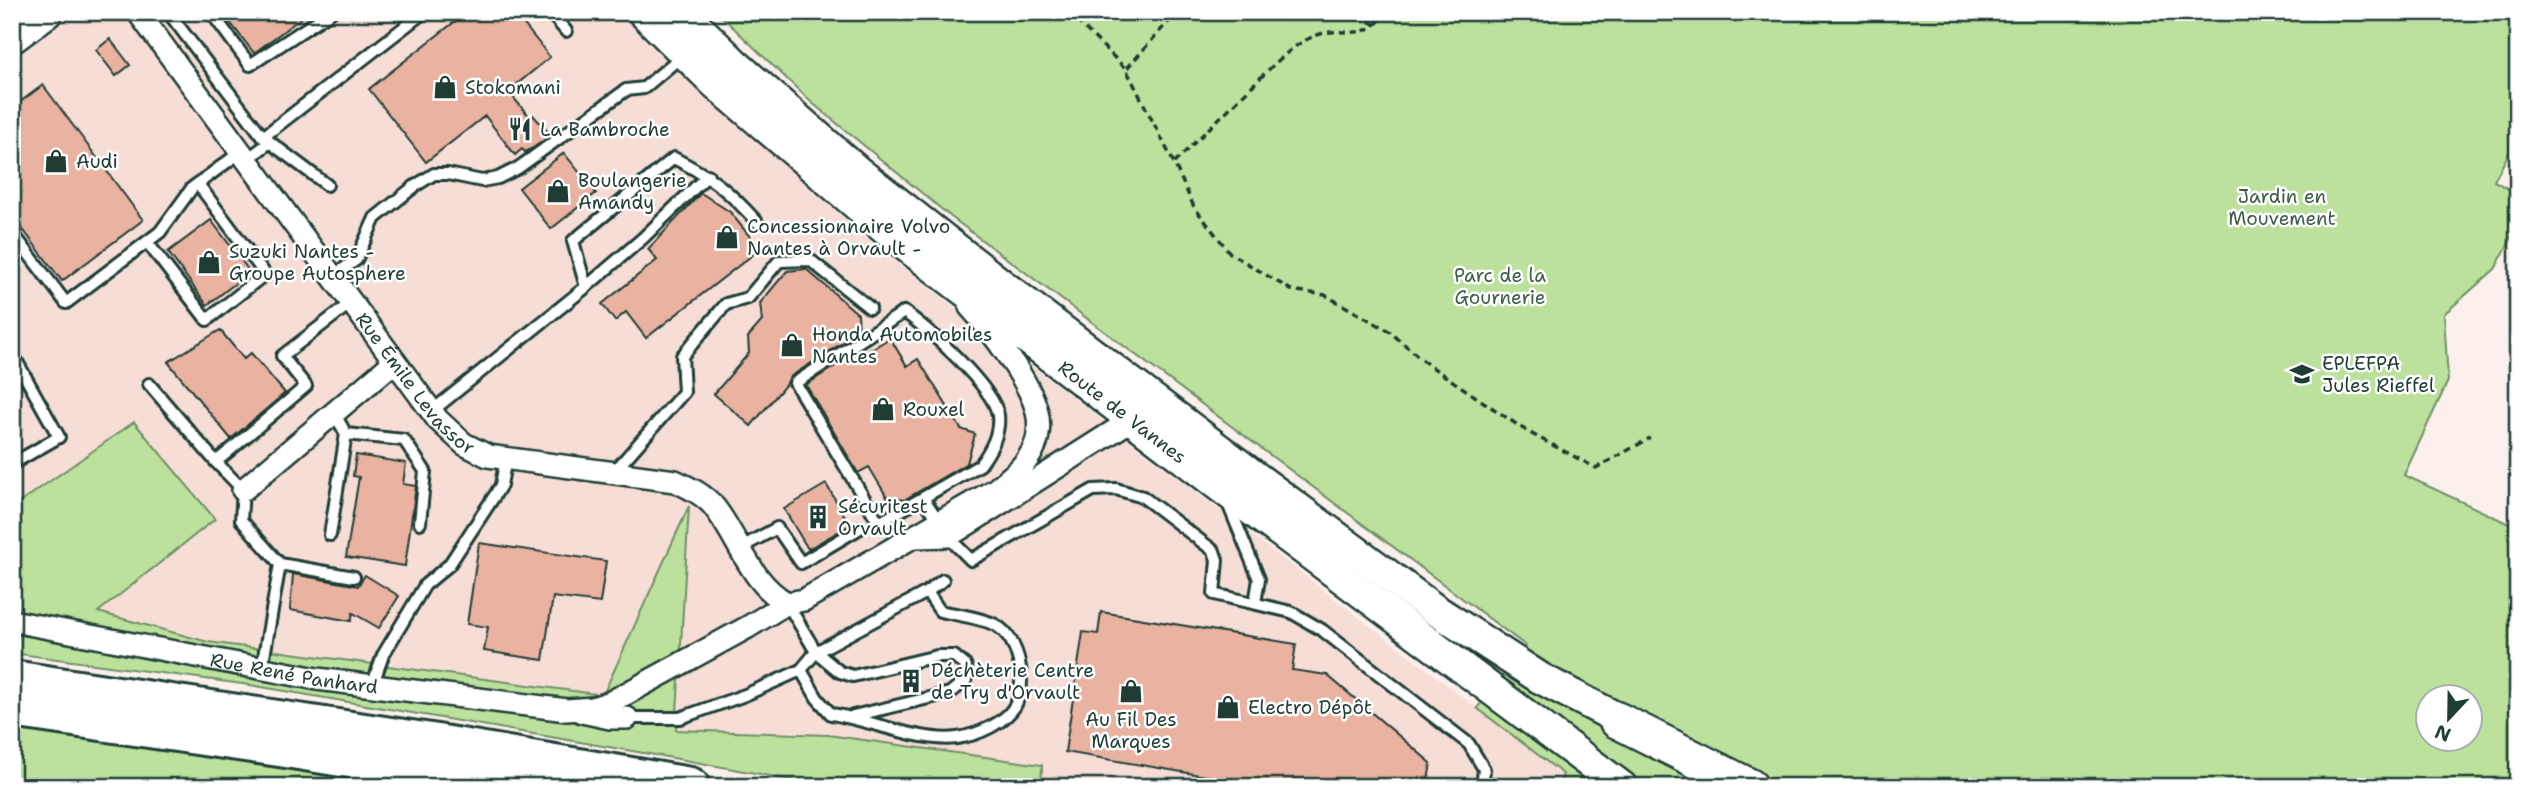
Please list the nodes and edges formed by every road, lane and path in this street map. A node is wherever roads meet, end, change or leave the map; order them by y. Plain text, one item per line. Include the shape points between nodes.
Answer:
1 (47, 12) edge
2 (138, 12) edge
3 (168, 12) edge
4 (211, 12) edge
5 (331, 12) edge
6 (424, 12) edge
7 (550, 12) edge
8 (643, 12) edge
9 (682, 12) edge
10 (1068, 12) edge
11 (1177, 12) edge
12 (1347, 12) edge
13 (1388, 12) edge
14 (1377, 26) junction
15 (566, 31) dead end
16 (12, 38) edge
17 (685, 53) junction
18 (1126, 69) junction
19 (267, 140) junction
20 (245, 155) junction
21 (1174, 163) junction
22 (708, 176) junction
23 (198, 184) junction
24 (327, 185) dead end
25 (757, 222) dead end
26 (12, 232) edge
27 (147, 242) junction
28 (930, 265) junction
29 (333, 276) junction
30 (586, 287) junction
31 (352, 302) junction
32 (870, 308) dead end
33 (12, 353) edge
34 (394, 362) junction
35 (149, 384) dead end
36 (432, 411) junction
37 (334, 412) junction
38 (1133, 419) junction
39 (346, 434) junction
40 (1650, 438) dead end
41 (506, 458) junction
42 (216, 462) junction
43 (12, 464) edge
44 (613, 473) junction
45 (1222, 488) junction
46 (243, 490) junction
47 (923, 498) junction
48 (420, 523) dead end
49 (860, 528) dead end
50 (948, 534) junction
51 (330, 535) dead end
52 (740, 548) junction
53 (280, 564) junction
54 (354, 577) dead end
55 (943, 580) dead end
56 (927, 592) junction
57 (787, 603) junction
58 (1255, 603) junction
59 (12, 621) edge
60 (817, 652) junction
61 (262, 668) junction
62 (801, 670) junction
63 (12, 680) edge
64 (372, 686) junction
65 (12, 708) edge
66 (577, 710) junction
67 (850, 716) junction
68 (627, 718) joint
69 (1617, 720) junction
70 (527, 787) edge
71 (690, 787) edge
72 (1482, 787) edge
73 (1622, 787) edge
74 (1750, 787) edge
75 (1770, 787) edge

1 - 16 main road
2 - 20 street, Rue Émile Levassor
3 - 19 lane
4 - 5 lane via 250,65
6 - 19 lane
7 - 15 lane
8 - 17 main road, Route de Vannes
9 - 69 main road, Route de Vannes via 857,171 1001,284 1434,609 1540,678
10 - 18 path
11 - 18 path
12 - 14 path
13 - 14 path
14 - 21 path via 1365,33 1329,32 1309,38 1278,61
17 - 28 main road, Route de Vannes via 839,191
17 - 29 lane via 644,88 626,90 498,178 482,181 434,174 415,186 375,218 356,260
18 - 21 path
19 - 20 lane
19 - 24 lane
20 - 23 lane
20 - 29 street, Rue Émile Levassor
21 - 40 path via 1194,207 1230,253 1291,290 1325,295 1389,331 1426,363 1528,432 1596,468
22 - 25 lane
22 - 30 lane
22 - 30 lane via 674,158 573,241
23 - 27 lane
23 - 27 lane via 265,274 207,320
26 - 27 lane via 66,303
28 - 38 main road, Route de Vannes
28 - 50 street, Rue René Panhard via 987,325 1037,412 1034,449 1019,470
29 - 31 street, Rue Émile Levassor
30 - 36 lane
31 - 34 street, Rue Émile Levassor
31 - 42 lane via 282,356 306,386
32 - 44 lane via 810,260 779,261 748,298 726,304 682,356 684,392
33 - 43 lane via 59,437
34 - 36 street, Rue Émile Levassor
34 - 37 street
35 - 42 lane
36 - 41 street, Rue Émile Levassor via 464,444 488,456
37 - 39 lane
37 - 46 street
38 - 45 main road, Route de Vannes
38 - 50 street, Rue René Panhard
39 - 48 lane via 404,440 425,471
39 - 51 lane
41 - 44 street, Rue Émile Levassor
41 - 64 lane via 501,485 449,565 425,585 383,655
42 - 46 lane
44 - 52 street, Rue Émile Levassor via 675,481 696,491 715,508
45 - 58 lane via 1259,579
45 - 73 main road, Route de Vannes
46 - 53 lane via 241,520
47 - 47 lane via 980,465 997,434 998,414 992,397 924,326 904,312 795,383 879,523
47 - 50 lane
49 - 52 lane via 801,563 777,528
50 - 57 street, Rue René Panhard via 911,538 804,600
50 - 58 lane via 971,560 1093,490 1132,492 1214,551 1214,594
52 - 57 street, Rue Émile Levassor via 770,594
53 - 54 lane
53 - 61 lane
55 - 56 lane
56 - 60 lane
56 - 67 lane via 940,611 996,625 1010,639 1019,655 1016,704 1000,722 957,738 931,737
57 - 60 lane
57 - 66 street, Rue René Panhard via 611,702
58 - 72 lane via 1291,612 1322,630 1469,744 1484,769
59 - 61 street, Rue René Panhard
60 - 62 lane
60 - 67 lane via 840,672 853,676 937,656 954,656 966,666 966,680 950,693
61 - 64 street, Rue René Panhard
62 - 67 lane via 831,713
62 - 68 lane via 680,718
63 - 71 highway
64 - 66 street, Rue René Panhard
65 - 70 highway
66 - 68 street, Rue René Panhard
69 - 74 highway
69 - 75 main road, Route de Vannes

